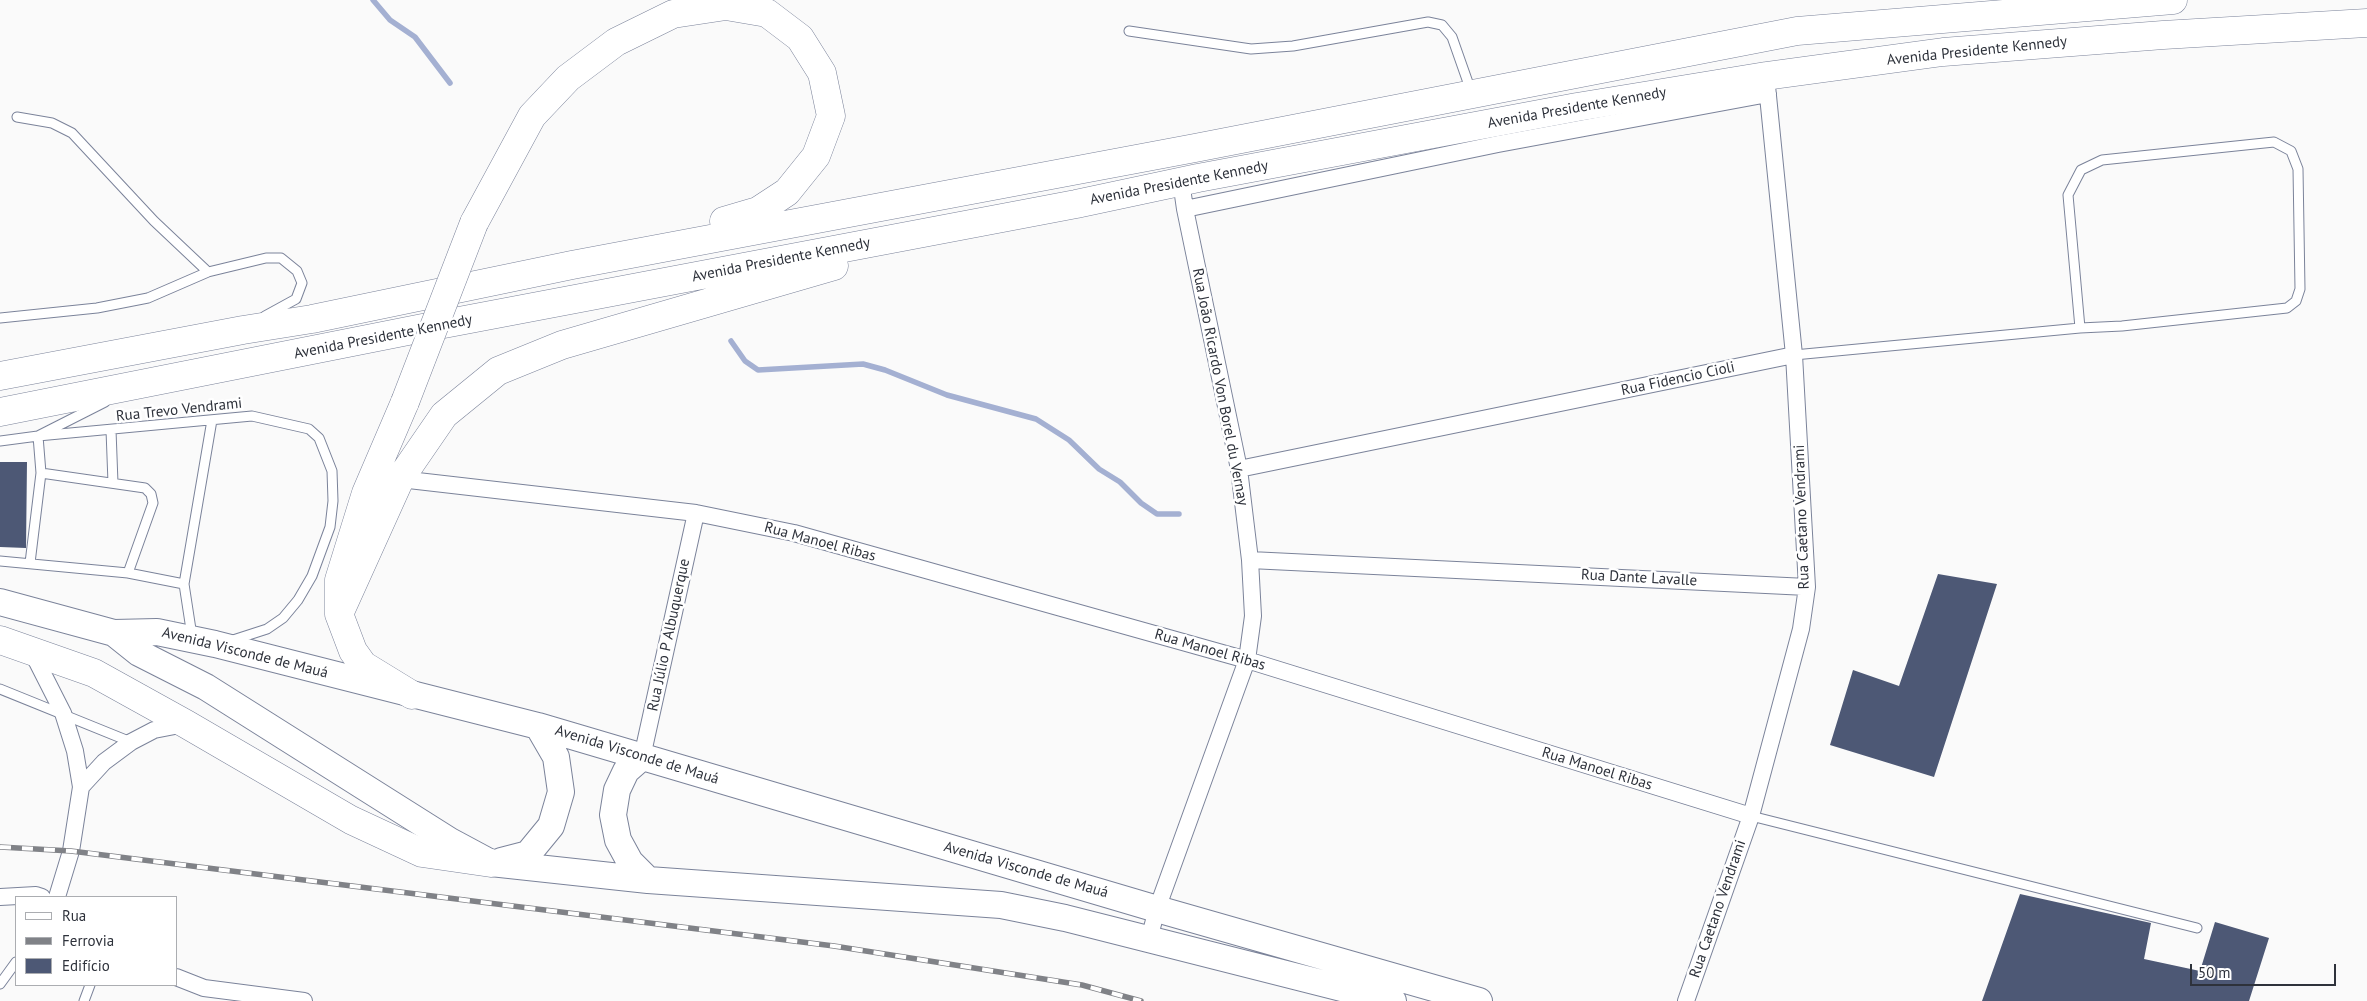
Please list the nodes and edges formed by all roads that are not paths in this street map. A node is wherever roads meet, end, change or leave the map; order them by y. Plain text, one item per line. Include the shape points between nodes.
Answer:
1 (2173, 0) edge
2 (2367, 23) edge
3 (1129, 32) dead end
4 (1767, 85) junction
5 (1472, 93) junction
6 (17, 117) dead end
7 (1182, 181) junction
8 (1076, 204) junction
9 (1185, 209) junction
10 (572, 265) junction
11 (208, 272) junction
12 (0, 318) edge
13 (2080, 328) junction
14 (243, 330) junction
15 (1794, 355) junction
16 (6, 373) edge
17 (136, 386) junction
18 (0, 412) edge
19 (212, 420) junction
20 (111, 430) junction
21 (38, 436) junction
22 (0, 441) edge
23 (1239, 468) junction
24 (41, 473) junction
25 (400, 479) junction
26 (113, 483) junction
27 (696, 513) junction
28 (1250, 560) junction
29 (0, 561) edge
30 (30, 563) junction
31 (128, 573) junction
32 (184, 584) junction
33 (1807, 587) junction
34 (0, 602) edge
35 (339, 614) junction
36 (114, 634) junction
37 (0, 640) edge
38 (204, 642) junction
39 (30, 649) junction
40 (1248, 660) junction
41 (0, 689) edge
42 (412, 695) junction
43 (63, 713) junction
44 (186, 724) junction
45 (538, 726) junction
46 (131, 742) junction
47 (642, 757) junction
48 (80, 787) junction
49 (1751, 816) junction
50 (491, 863) junction
51 (648, 880) junction
52 (15, 896) edge
53 (18, 896) edge
54 (39, 896) edge
55 (57, 896) edge
56 (0, 897) edge
57 (1157, 909) junction
58 (2197, 928) dead end
59 (1148, 939) junction
60 (15, 963) edge
61 (178, 978) edge
62 (0, 984) edge
63 (90, 986) edge
64 (84, 1001) edge
65 (304, 1001) edge
66 (1393, 1001) edge
67 (1479, 1001) edge
68 (1686, 1001) edge

1 - 5 highway, Avenida Presidente Kennedy via 1797,31
2 - 4 highway, Avenida Presidente Kennedy via 1942,52
3 - 5 lane via 1251,49 1293,46 1428,22 1442,26 1452,37
4 - 7 highway, Avenida Presidente Kennedy via 1577,107
4 - 9 street
4 - 15 street, Rua Caetano Vendrami
5 - 10 highway, Avenida Presidente Kennedy
6 - 11 lane via 52,123 72,133 154,221
7 - 8 highway, Avenida Presidente Kennedy
7 - 9 street, Rua João Ricardo Von Borel du Vernay
8 - 17 highway, Avenida Presidente Kennedy
8 - 25 highway via 881,252 562,345 498,371 444,415
9 - 23 street, Rua João Ricardo Von Borel du Vernay
10 - 14 highway, Avenida Presidente Kennedy via 312,319
10 - 35 highway, bridge via 758,211 787,192 816,156 831,116 822,73 800,38 767,13 726,6 673,14 616,42 568,78 532,116 474,223 366,493 339,580
11 - 12 lane via 148,298 97,308
11 - 14 lane via 266,258 281,258 297,272 302,283 296,298
13 - 13 lane, Rua Fidencio Cioli via 2287,308 2296,301 2300,289 2298,169 2291,151 2274,142 2102,160 2081,170 2068,195
13 - 15 lane, Rua Fidencio Cioli
14 - 16 highway, Avenida Presidente Kennedy
15 - 23 street, Rua Fidencio Cioli
15 - 33 street, Rua Caetano Vendrami
17 - 18 highway, Avenida Presidente Kennedy
17 - 21 lane
19 - 20 lane, Rua Trevo Vendrami
19 - 32 lane
19 - 38 lane, Rua Trevo Vendrami via 252,416 309,429 319,438 327,455 332,471 333,501 330,527 312,576 298,600 282,618 267,629 246,637
20 - 21 lane, Rua Trevo Vendrami
20 - 26 lane
21 - 22 lane, Rua Trevo Vendrami
21 - 24 lane
23 - 28 street, Rua João Ricardo Von Borel du Vernay
24 - 26 lane
24 - 30 lane
25 - 27 street, Rua Manoel Ribas
25 - 35 highway
26 - 31 lane via 145,488 153,503
27 - 40 street, Rua Manoel Ribas via 794,533
27 - 47 street, Rua Júlio P Albuquerque
28 - 33 street, Rua Dante Lavalle
28 - 40 street, Rua João Ricardo Von Borel du Vernay via 1254,616
29 - 30 lane
30 - 31 lane
31 - 32 lane
32 - 38 lane
33 - 49 street, Rua Caetano Vendrami via 1801,629
34 - 36 main road
35 - 42 highway via 353,651 364,665
36 - 38 main road, Avenida Visconde de Mauá via 157,632
36 - 50 main road, Avenida Visconde de Mauá via 139,653 223,697 450,841
37 - 39 highway
38 - 42 main road, Avenida Visconde de Mauá
39 - 43 street
39 - 44 highway via 94,673
40 - 49 street, Rua Manoel Ribas
40 - 57 street, Rua João Ricardo Von Borel du Vernay
41 - 43 lane
42 - 45 main road, Avenida Visconde de Mauá
43 - 46 lane
43 - 48 street via 75,751
44 - 46 street via 154,730
44 - 50 highway via 351,820 422,853
45 - 47 main road, Avenida Visconde de Mauá
45 - 50 main road via 558,765 561,792 551,826 528,854
46 - 48 street via 104,762
47 - 51 main road via 626,771 617,790 614,815 618,840 630,862
47 - 57 main road, Avenida Visconde de Mauá
48 - 55 street via 71,851
49 - 58 lane, Rua Manoel Ribas
49 - 68 street, Rua Caetano Vendrami
50 - 51 main road, Avenida Visconde de Mauá
51 - 59 main road, Avenida Visconde de Mauá via 1000,905
52 - 56 street
53 - 54 street
57 - 59 street, Rua João Ricardo Von Borel du Vernay
57 - 67 main road, Avenida Visconde de Mauá
59 - 66 main road, Avenida Visconde de Mauá
60 - 62 lane
61 - 65 street via 204,988
63 - 64 lane

